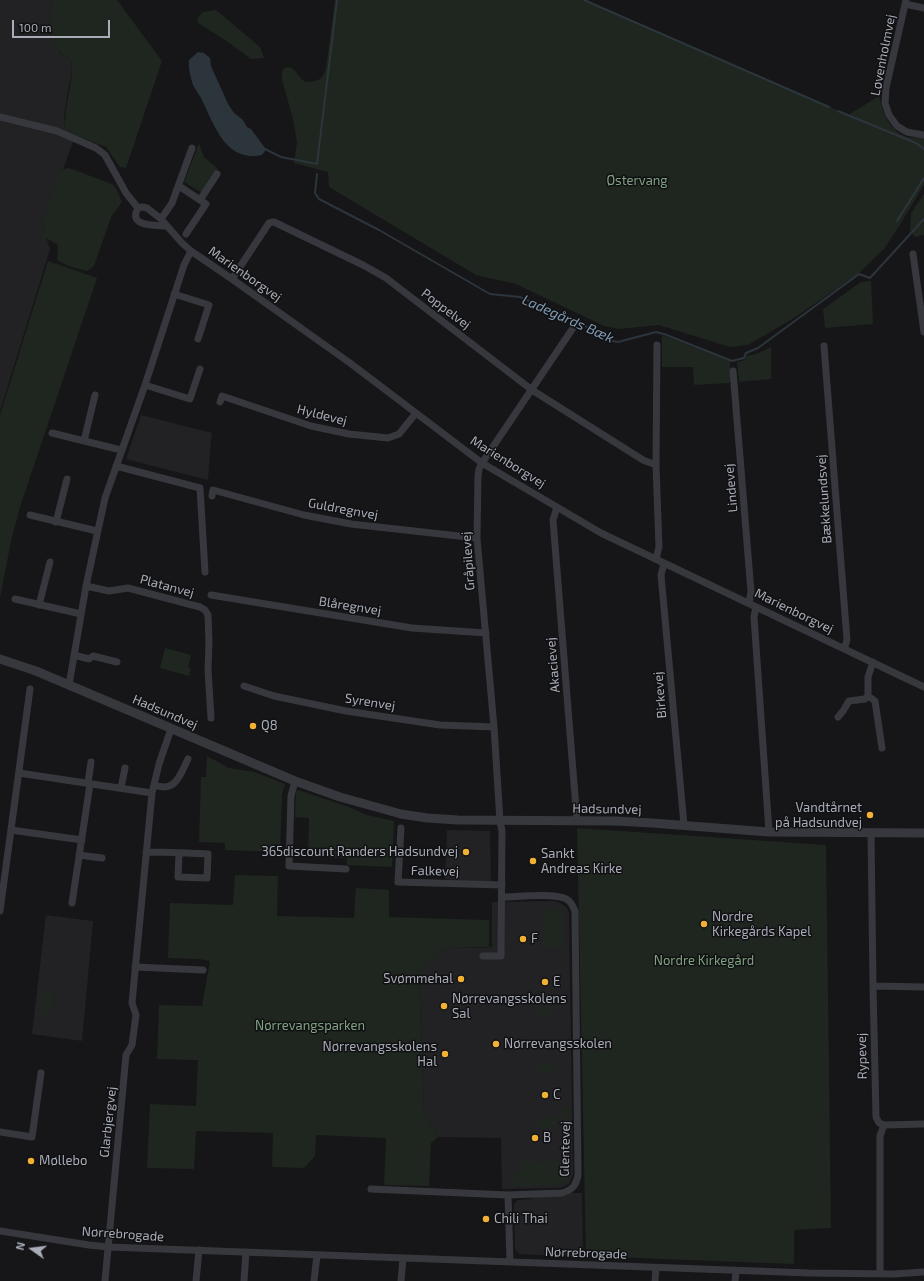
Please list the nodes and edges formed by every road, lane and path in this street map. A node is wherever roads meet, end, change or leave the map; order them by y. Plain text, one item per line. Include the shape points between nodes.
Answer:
1 (906, 2) edge
2 (924, 8) edge
3 (0, 117) edge
4 (924, 135) edge
5 (192, 148) dead end
6 (217, 174) dead end
7 (179, 186) junction
8 (200, 200) junction
9 (138, 208) junction
10 (161, 219) junction
11 (166, 226) junction
12 (186, 234) dead end
13 (191, 251) junction
14 (913, 254) dead end
15 (232, 278) junction
16 (174, 294) junction
17 (573, 328) dead end
18 (924, 332) edge
19 (198, 339) dead end
20 (658, 345) dead end
21 (824, 346) dead end
22 (200, 370) dead end
23 (733, 371) dead end
24 (145, 385) junction
25 (532, 390) junction
26 (95, 395) dead end
27 (220, 402) dead end
28 (416, 413) junction
29 (52, 433) dead end
30 (84, 441) junction
31 (121, 450) junction
32 (482, 463) junction
33 (656, 465) junction
34 (116, 466) junction
35 (67, 479) dead end
36 (212, 496) dead end
37 (557, 507) junction
38 (30, 515) dead end
39 (56, 522) junction
40 (97, 532) junction
41 (477, 538) junction
42 (656, 559) junction
43 (50, 562) dead end
44 (664, 563) junction
45 (204, 572) dead end
46 (86, 586) junction
47 (212, 595) dead end
48 (15, 599) dead end
49 (749, 603) junction
50 (39, 604) junction
51 (756, 607) junction
52 (81, 614) junction
53 (486, 633) junction
54 (844, 649) junction
55 (0, 654) edge
56 (74, 655) junction
57 (0, 659) edge
58 (117, 662) dead end
59 (873, 662) junction
60 (24, 666) junction
61 (69, 685) junction
62 (244, 686) dead end
63 (924, 687) edge
64 (30, 689) dead end
65 (868, 696) junction
66 (838, 717) dead end
67 (211, 718) dead end
68 (494, 727) junction
69 (171, 728) junction
70 (882, 748) dead end
71 (188, 759) dead end
72 (91, 762) dead end
73 (125, 768) dead end
74 (19, 773) junction
75 (295, 781) junction
76 (89, 784) junction
77 (154, 785) junction
78 (121, 788) junction
79 (152, 793) junction
80 (500, 821) junction
81 (577, 821) junction
82 (684, 826) junction
83 (400, 828) dead end
84 (11, 830) junction
85 (769, 832) junction
86 (871, 833) junction
87 (924, 833) edge
88 (82, 840) junction
89 (146, 852) junction
90 (179, 853) junction
91 (79, 855) junction
92 (102, 858) dead end
93 (346, 869) dead end
94 (502, 885) junction
95 (502, 898) junction
96 (72, 903) dead end
97 (0, 912) edge
98 (483, 956) dead end
99 (135, 967) junction
100 (203, 970) dead end
101 (873, 986) junction
102 (924, 987) edge
103 (40, 1074) dead end
104 (924, 1124) edge
105 (884, 1125) junction
106 (0, 1132) edge
107 (371, 1189) dead end
108 (508, 1195) junction
109 (0, 1231) edge
110 (108, 1247) junction
111 (199, 1250) junction
112 (246, 1252) junction
113 (317, 1255) junction
114 (403, 1258) junction
115 (510, 1262) junction
116 (656, 1268) junction
117 (736, 1270) junction
118 (924, 1272) edge
119 (880, 1273) junction
120 (809, 1277) edge
121 (894, 1277) edge
122 (105, 1281) edge
123 (196, 1281) edge
124 (244, 1281) edge
125 (314, 1281) edge
126 (401, 1281) edge
127 (654, 1281) edge
128 (735, 1281) edge

1 - 2 street, Løvenholmvej
1 - 4 street, Løvenholmvej via 886,88 885,103 889,115 897,126 907,132
3 - 9 street via 57,131 96,148 105,155 126,193
5 - 7 street
6 - 8 street
7 - 8 street
7 - 10 street
8 - 12 street via 206,204
9 - 10 street, Marienborgvej via 147,208
9 - 11 street via 138,221
10 - 11 street, Marienborgvej
11 - 13 street, Marienborgvej
13 - 15 street, Marienborgvej
13 - 16 street
14 - 18 street
15 - 25 street, Poppelvej via 269,223 274,222 386,278
15 - 28 street, Marienborgvej
16 - 19 street via 209,305
16 - 24 street
17 - 25 street, Gråpilevej
20 - 33 street
21 - 54 street, Bækkelundsvej via 847,640
22 - 24 street via 190,400
23 - 49 street, Lindevej via 752,592
24 - 31 street
25 - 32 street, Gråpilevej
25 - 33 street, Poppelvej via 643,460
26 - 30 street
27 - 28 street, Hyldevej via 222,396 311,426 349,434 388,438 399,434
28 - 32 street, Marienborgvej
29 - 30 street
30 - 31 street
31 - 34 street
32 - 37 street, Marienborgvej
32 - 41 street, Gråpilevej via 478,476
33 - 42 street via 659,547
34 - 40 street
34 - 45 street, Platanvej via 200,488
35 - 39 street
36 - 41 street, Guldregnvej via 213,490 304,515 351,524
37 - 42 street, Marienborgvej via 601,533
37 - 81 street, Akacievej via 553,520
38 - 39 street
39 - 40 street
40 - 46 street
41 - 53 street, Gråpilevej
42 - 44 street, Marienborgvej
43 - 50 street
44 - 49 street, Marienborgvej
44 - 82 street, Birkevej via 661,575
46 - 52 street
46 - 67 street, Platanvej via 109,591 128,588 204,610 208,616
47 - 53 street, Blåregnvej via 412,628
48 - 50 street
49 - 51 street, Marienborgvej
50 - 52 street
51 - 54 street, Marienborgvej
51 - 85 street via 754,617
52 - 56 street
53 - 68 street, Gråpilevej
54 - 59 street, Marienborgvej
55 - 60 street, Hadsundvej
56 - 58 street via 88,659 93,656
56 - 61 street
57 - 60 street, Hadsundvej
59 - 63 street, Marienborgvej
59 - 65 street via 868,677
60 - 61 street, Hadsundvej
61 - 69 street, Hadsundvej
62 - 68 street, Syrenvej via 274,696 346,711 440,725
64 - 74 street
65 - 66 street via 865,699 849,701
65 - 70 street via 875,701
68 - 80 street, Gråpilevej
69 - 75 street, Hadsundvej
69 - 77 street, Glarbjergvej
71 - 77 street via 174,784 162,788
72 - 76 street
73 - 78 street
74 - 76 street
74 - 84 street
75 - 80 street, Hadsundvej via 401,814 427,818
75 - 93 street via 291,796 289,866
76 - 78 street
76 - 88 street
77 - 79 street, Glarbjergvej
78 - 79 street
79 - 89 street, Glarbjergvej
80 - 81 street, Hadsundvej
80 - 94 street
81 - 82 street, Hadsundvej
82 - 85 street, Hadsundvej
83 - 94 street, Falkevej via 398,882
84 - 88 street
84 - 97 street
85 - 86 street, Hadsundvej
86 - 87 street, Hadsundvej
86 - 101 street, Rypevej
88 - 91 street
89 - 90 street
89 - 99 street, Glarbjergvej
90 - 90 street via 178,877 207,878 208,854
91 - 92 street
91 - 96 street
94 - 95 street
95 - 98 street via 501,956
95 - 108 street, Glentevej via 557,896 568,900 575,911 577,1183 569,1191 562,1193
99 - 100 street
99 - 110 street, Glarbjergvej via 132,1003 136,1015 132,1045 126,1055
101 - 102 street
101 - 105 street, Rypevej via 876,1117 879,1123
103 - 106 street via 32,1137
104 - 105 street
105 - 119 street via 880,1136
107 - 108 street
108 - 115 street
109 - 110 street, Nørrebrogade
110 - 111 street, Nørrebrogade
110 - 122 street, Glarbjergvej
111 - 112 street, Nørrebrogade
111 - 123 street
112 - 113 street, Nørrebrogade
112 - 124 street
113 - 114 street, Nørrebrogade
113 - 125 street
114 - 115 street, Nørrebrogade
114 - 126 street
115 - 116 street, Nørrebrogade
116 - 117 street, Nørrebrogade
116 - 127 street
117 - 120 street, Nørrebrogade
117 - 128 street
118 - 121 street, Nørrebrogade
119 - 120 street, Nørrebrogade
119 - 121 street, Nørrebrogade

